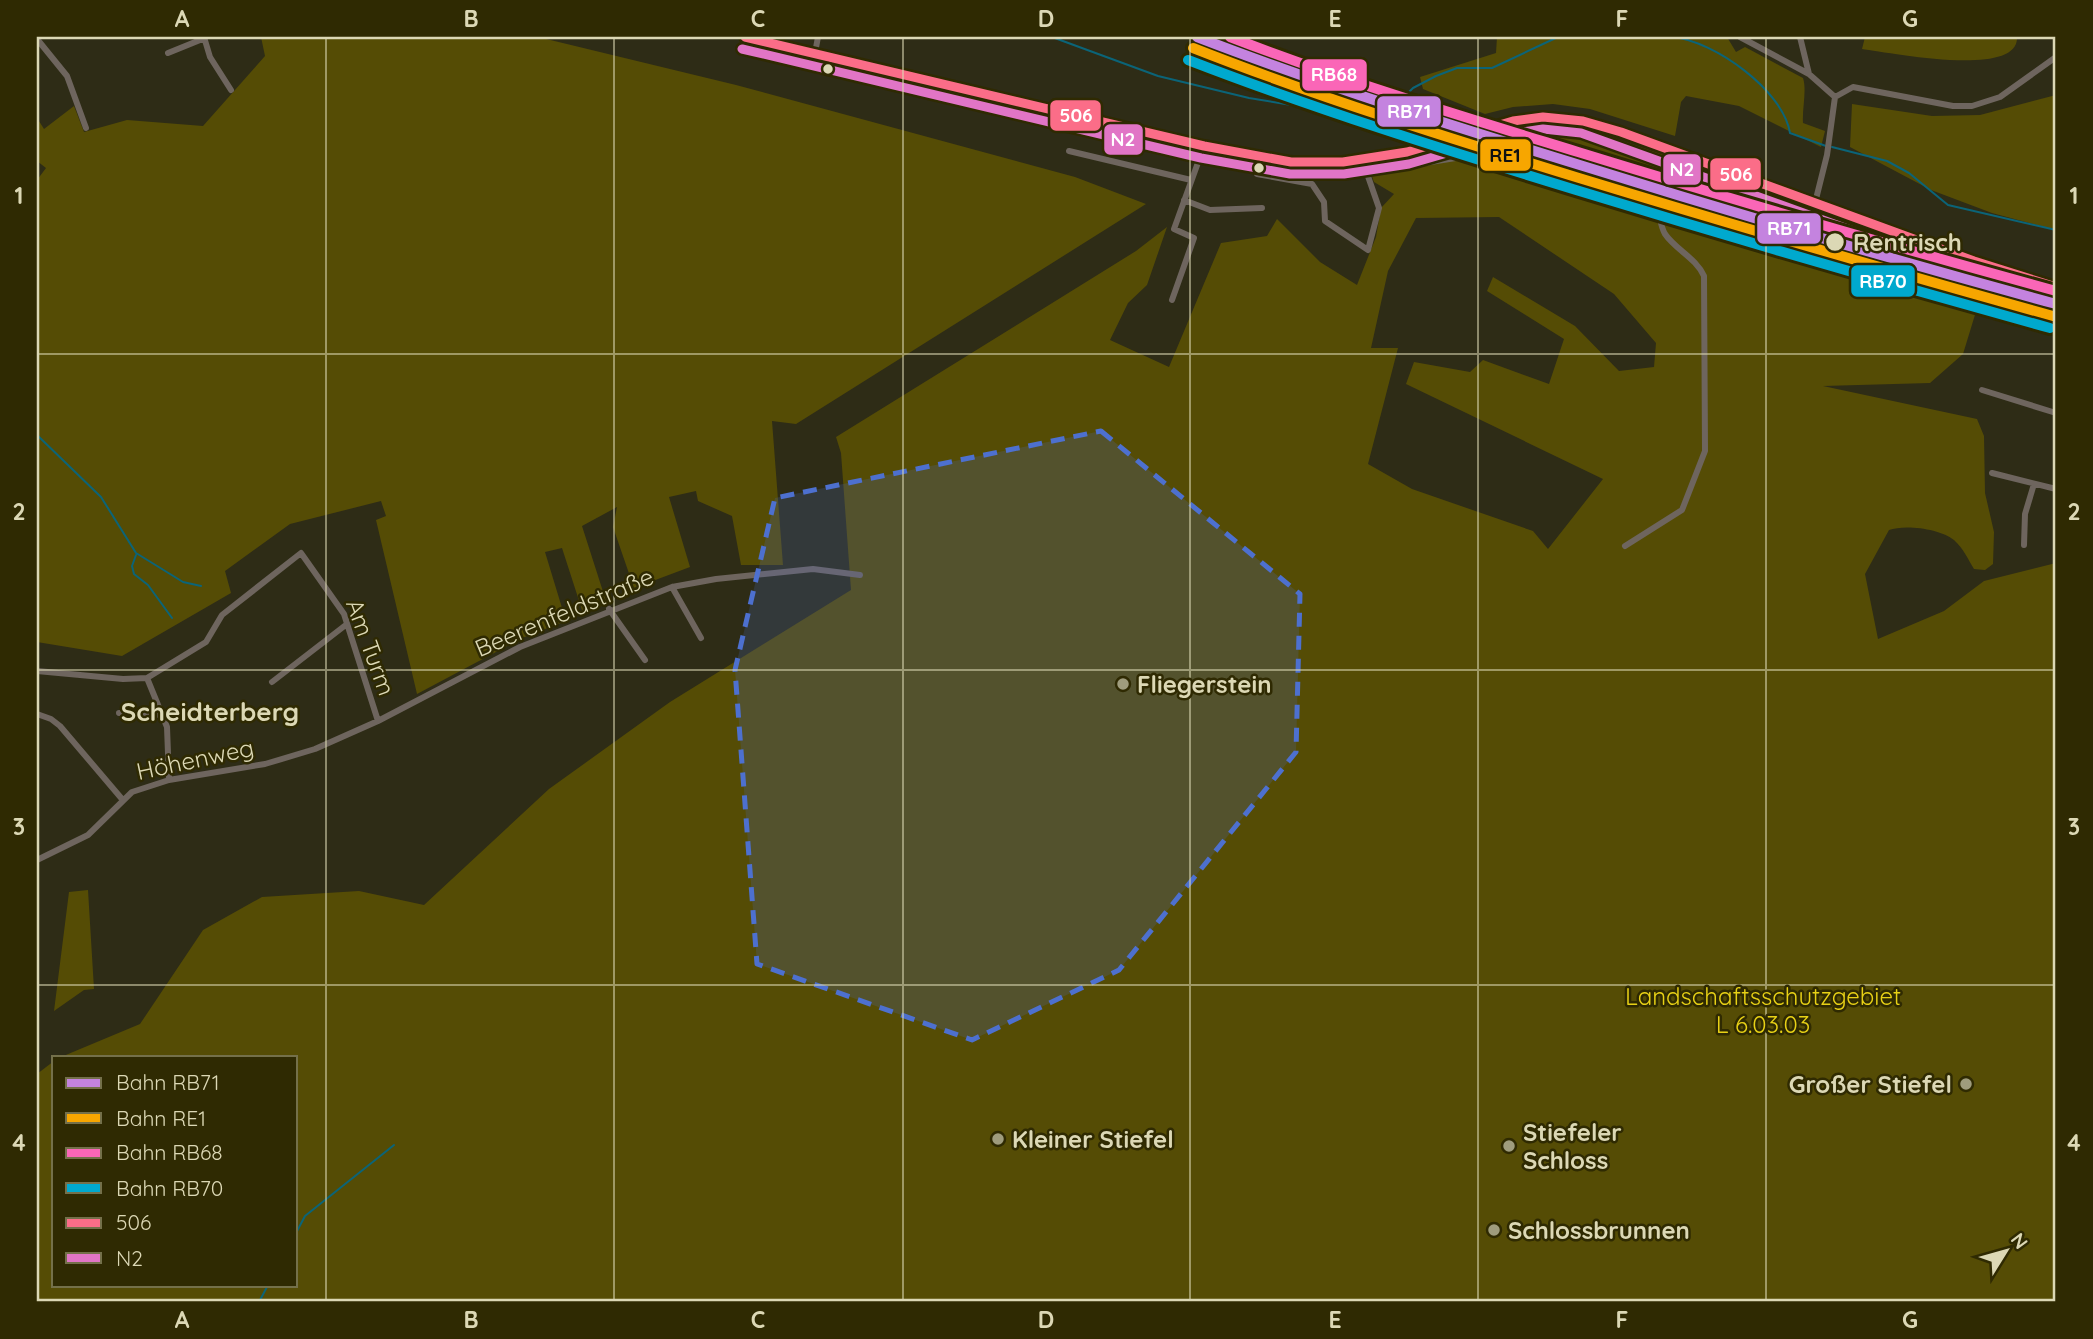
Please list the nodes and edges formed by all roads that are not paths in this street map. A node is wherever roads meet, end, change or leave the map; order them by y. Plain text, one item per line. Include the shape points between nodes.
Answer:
1 (204, 37) edge
2 (745, 37) edge
3 (818, 37) edge
4 (1740, 37) edge
5 (1800, 37) edge
6 (37, 39) edge
7 (168, 53) dead end
8 (815, 53) junction
9 (2056, 57) edge
10 (1809, 74) junction
11 (231, 90) dead end
12 (1835, 97) junction
13 (86, 128) dead end
14 (1204, 146) junction
15 (1069, 151) dead end
16 (1362, 159) junction
17 (1367, 172) junction
18 (1257, 174) dead end
19 (1191, 180) junction
20 (1184, 201) junction
21 (1815, 203) junction
22 (1262, 208) dead end
23 (2056, 287) edge
24 (1172, 300) dead end
25 (1982, 390) dead end
26 (2056, 413) edge
27 (1992, 474) dead end
28 (2034, 484) junction
29 (2056, 489) edge
30 (2024, 545) dead end
31 (1625, 546) dead end
32 (860, 575) dead end
33 (672, 587) junction
34 (609, 609) junction
35 (347, 624) junction
36 (701, 638) dead end
37 (645, 660) dead end
38 (37, 671) edge
39 (147, 678) junction
40 (272, 682) dead end
41 (119, 713) dead end
42 (37, 714) edge
43 (163, 715) junction
44 (378, 721) junction
45 (169, 780) junction
46 (122, 799) junction
47 (37, 860) edge

1 - 7 street
1 - 11 street via 210,57
2 - 8 main road
3 - 8 street
4 - 10 street
5 - 10 street
6 - 13 street via 64,70
8 - 14 main road
9 - 12 street via 2000,97 1972,106 1853,87
10 - 12 street
12 - 21 street
14 - 16 main road via 1291,162
14 - 19 street
15 - 19 street
16 - 17 street
16 - 21 main road via 1414,150 1513,121 1553,117 1598,125
17 - 18 street via 1379,208 1368,250 1325,222 1324,202 1312,184
17 - 31 street via 1500,150 1655,201 1664,233 1704,276 1704,451 1682,510
19 - 20 street
20 - 22 street via 1210,210
20 - 24 street via 1174,229 1194,238
21 - 23 main road via 2008,274
25 - 26 street
27 - 28 street
28 - 29 street
28 - 30 street via 2025,514
32 - 33 street, Beerenfeldstraße via 813,569
33 - 34 street, Beerenfeldstraße
33 - 36 street
34 - 37 street
34 - 44 street, Beerenfeldstraße via 520,647
35 - 39 street, Am Turm via 301,553 222,615 206,642
35 - 40 street
35 - 44 street, Am Turm
38 - 39 street
39 - 43 street
41 - 43 street
42 - 46 street via 60,726
43 - 45 street via 169,741
44 - 45 street, Höhenweg via 316,749 265,764
45 - 46 street, Höhenweg
46 - 47 street, Höhenweg via 88,835

